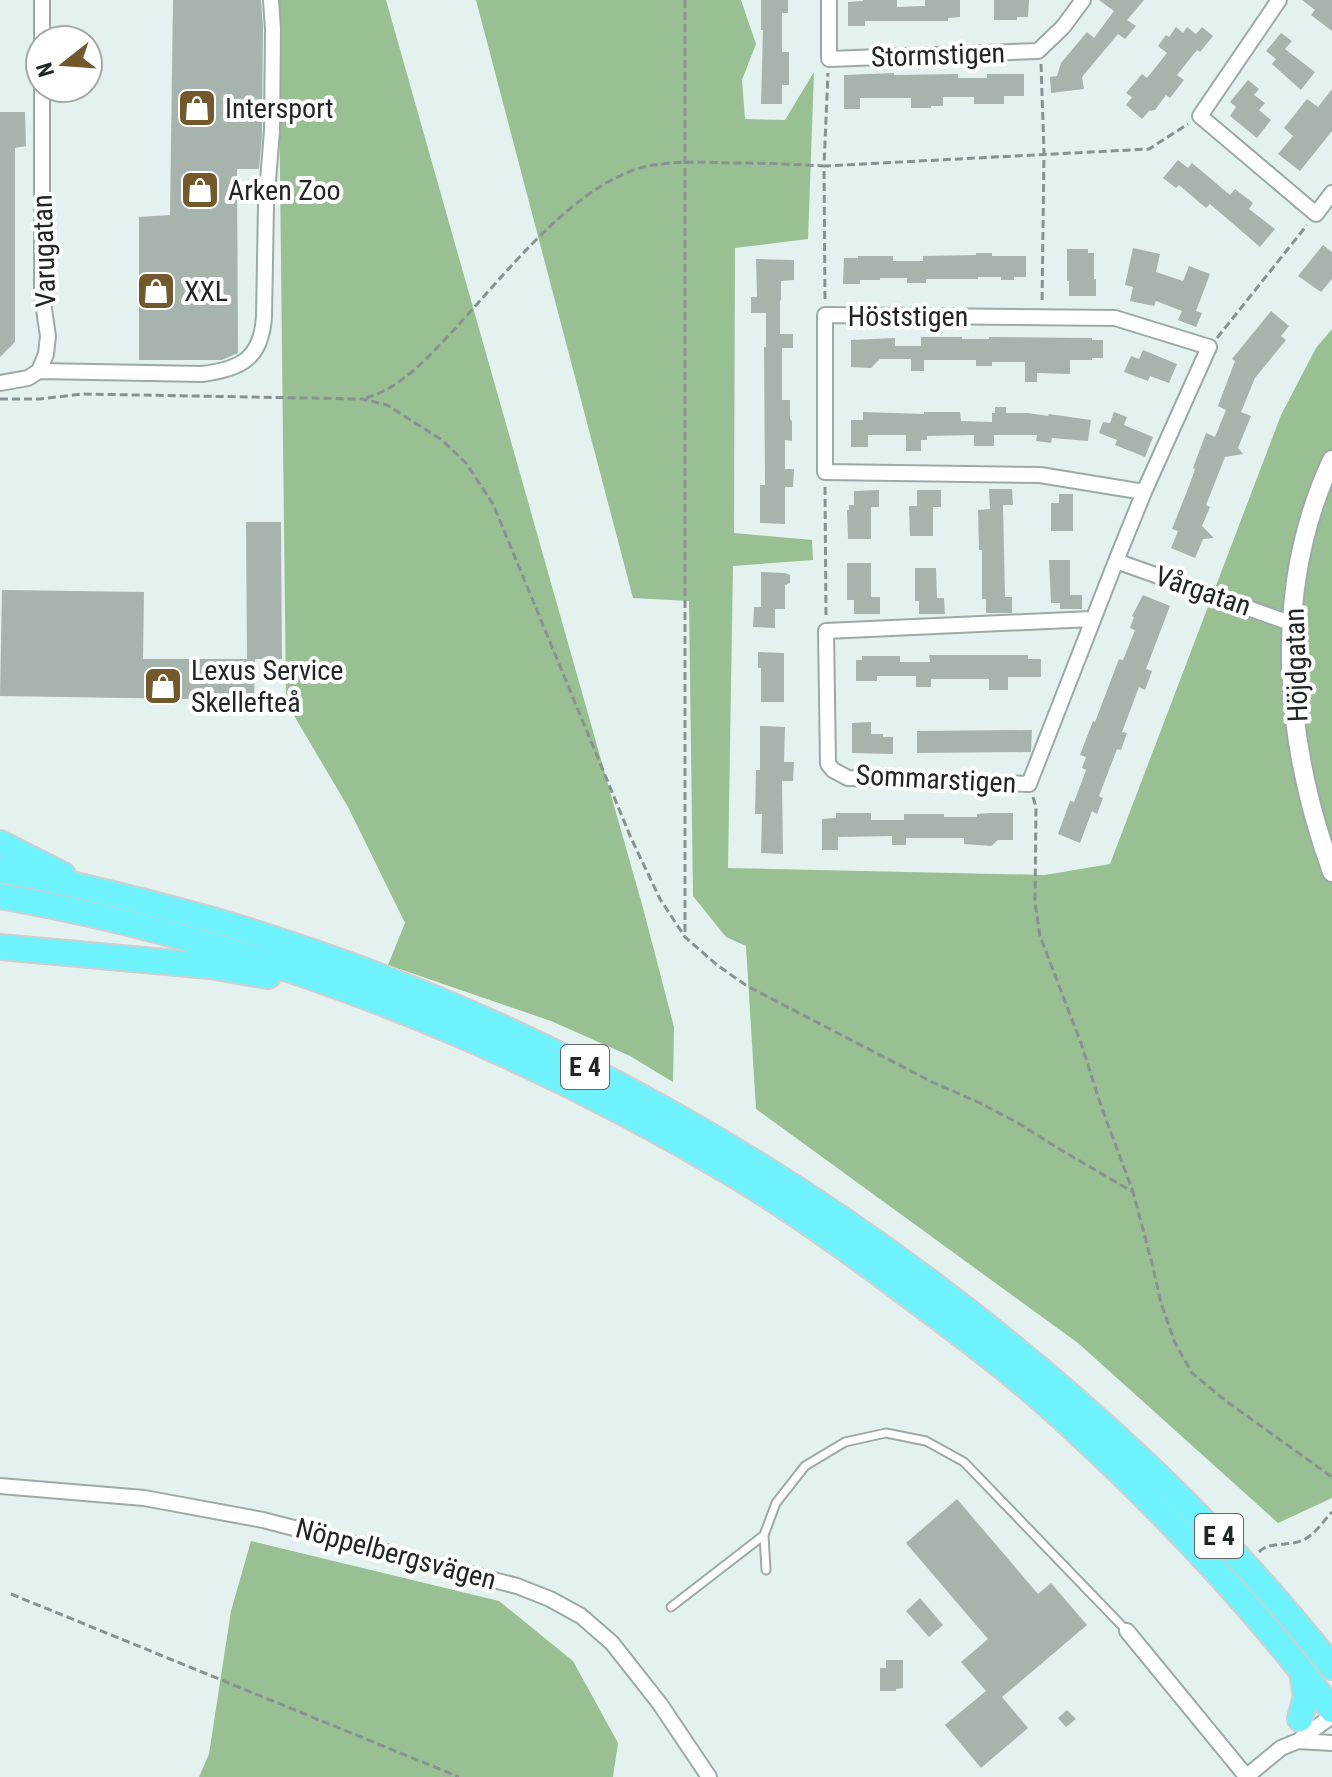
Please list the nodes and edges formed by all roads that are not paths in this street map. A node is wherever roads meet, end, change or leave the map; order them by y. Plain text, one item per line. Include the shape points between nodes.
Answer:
1 (42, 0) edge
2 (271, 0) edge
3 (829, 0) edge
4 (1083, 0) edge
5 (1279, 0) edge
6 (42, 24) edge
7 (42, 104) edge
8 (1332, 193) edge
9 (39, 371) junction
10 (0, 383) edge
11 (1332, 460) edge
12 (1144, 492) junction
13 (1116, 561) junction
14 (1091, 619) junction
15 (1290, 623) junction
16 (0, 843) edge
17 (0, 870) edge
18 (1332, 872) edge
19 (82, 886) junction
20 (0, 896) edge
21 (0, 947) edge
22 (378, 1000) junction
23 (0, 1486) edge
24 (764, 1535) junction
25 (766, 1570) dead end
26 (671, 1607) dead end
27 (1127, 1631) joint
28 (1327, 1656) edge
29 (1301, 1670) junction
30 (1330, 1705) edge
31 (1299, 1730) junction
32 (1332, 1743) edge
33 (1281, 1748) junction
34 (709, 1777) edge
35 (1246, 1777) edge

1 - 6 street
2 - 9 street via 272,131 263,333 257,348 236,366 202,374
3 - 4 street, Stormstigen via 829,59 1038,51
5 - 8 street via 1200,116 1316,214
7 - 9 street, Varugatan via 42,296 48,336
9 - 10 street
11 - 15 street, Höjdgatan via 1308,523
12 - 12 street, Höststigen via 1040,475 825,472 825,315 1115,318 1209,347
12 - 13 street
13 - 14 street, Sommarstigen
13 - 15 street, Vårgatan
14 - 14 street, Sommarstigen via 1029,784 848,778 828,764 826,631
15 - 18 street, Höjdgatan via 1299,745
16 - 19 highway
17 - 19 highway, E 4
19 - 28 highway, E 4 via 305,949 465,1010 646,1098 751,1158 949,1295 1026,1357 1206,1522
20 - 22 highway, E 4 via 134,923
21 - 22 highway via 210,966
22 - 29 highway, E 4 via 493,1048 630,1117 739,1178 851,1253 1007,1370 1079,1434 1213,1568
23 - 34 street, Nöppelbergsvägen via 144,1498 263,1520 550,1599 581,1616 612,1643
24 - 25 lane
24 - 26 lane
24 - 27 lane via 776,1503 805,1466 845,1442 886,1433 926,1441 964,1462
27 - 35 street
29 - 30 highway, E 4
29 - 31 highway via 1306,1696
30 - 31 street
30 - 31 street
31 - 32 street
31 - 33 street
31 - 33 street via 1290,1730
33 - 35 street

